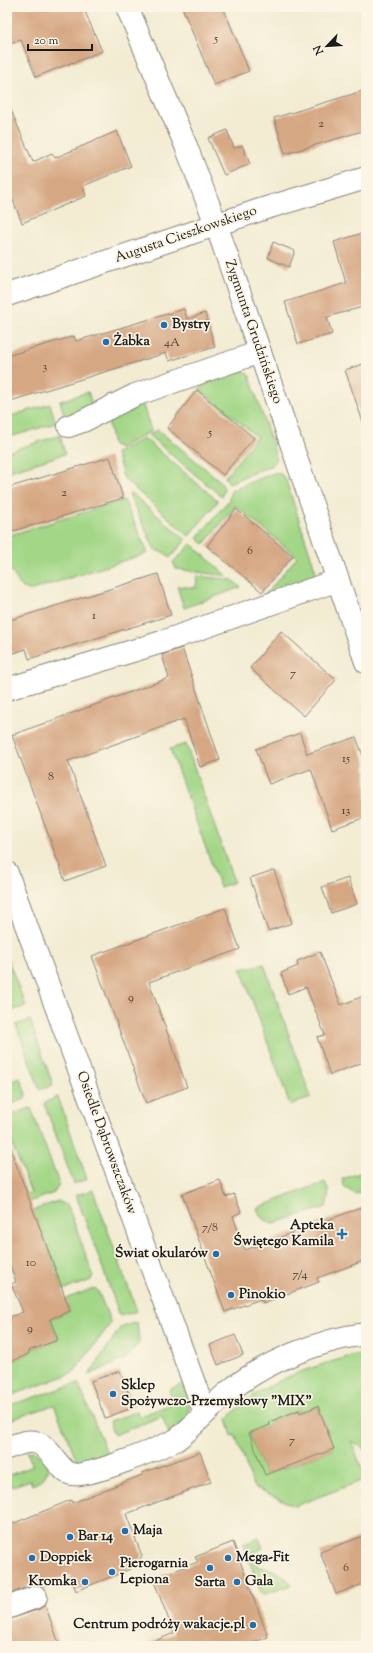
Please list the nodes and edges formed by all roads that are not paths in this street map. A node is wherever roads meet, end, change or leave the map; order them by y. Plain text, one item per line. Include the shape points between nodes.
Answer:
1 (127, 7) edge
2 (366, 178) edge
3 (216, 224) junction
4 (7, 295) edge
5 (260, 352) junction
6 (69, 426) dead end
7 (338, 580) junction
8 (365, 658) edge
9 (7, 689) edge
10 (7, 873) edge
11 (366, 1334) edge
12 (205, 1413) junction
13 (7, 1448) edge
14 (36, 1596) dead end
15 (7, 1608) edge

1 - 3 street, Zygmunta Grudzińskiego
2 - 3 street, Augusta Cieszkowskiego
3 - 4 street, Augusta Cieszkowskiego
3 - 5 street, Zygmunta Grudzińskiego
5 - 6 street via 129,397
5 - 7 street, Zygmunta Grudzińskiego
7 - 8 street, Zygmunta Grudzińskiego
7 - 9 street via 188,633
10 - 12 street, Osiedle Dąbrowszczaków
11 - 12 street via 325,1343 282,1358 238,1384
12 - 13 street via 176,1440 84,1474 73,1475 65,1471 47,1448 38,1442 26,1442
14 - 15 street

